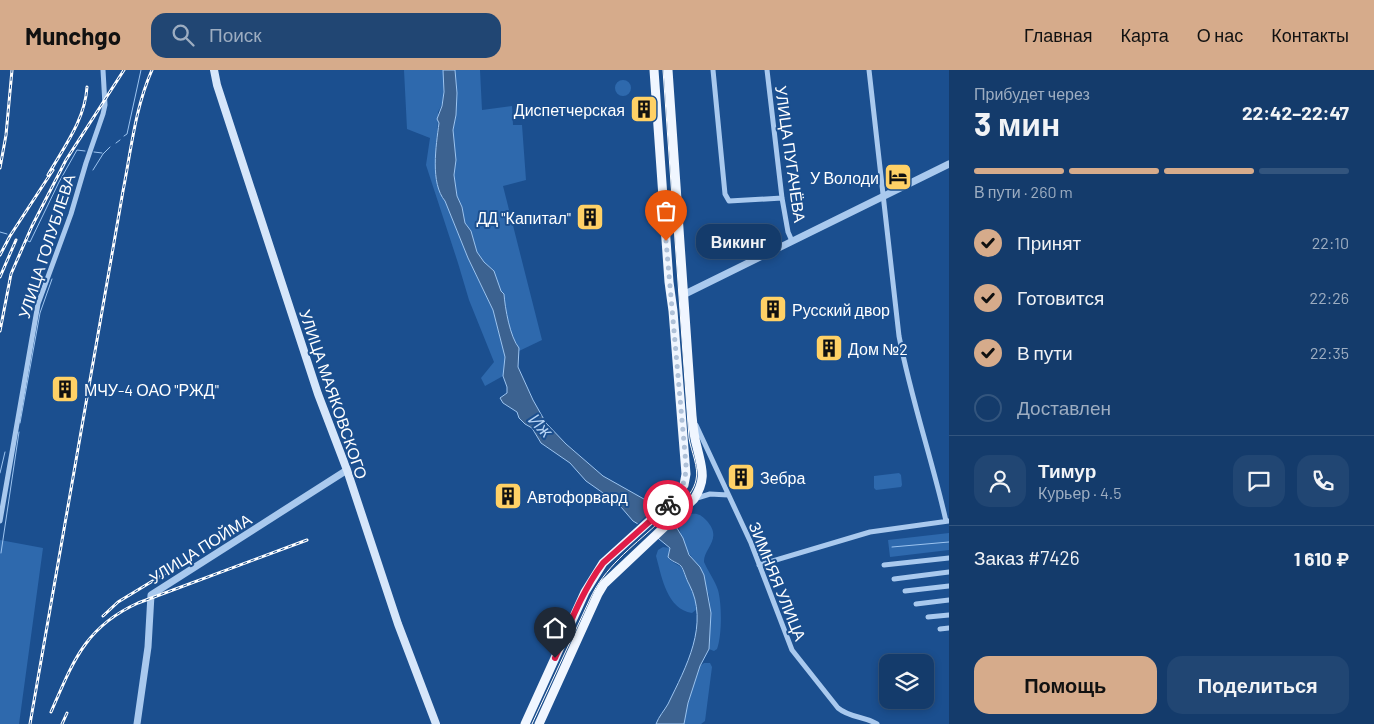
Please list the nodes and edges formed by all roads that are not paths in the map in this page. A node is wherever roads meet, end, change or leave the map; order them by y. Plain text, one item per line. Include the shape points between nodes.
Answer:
1 (103, 70) edge
2 (214, 70) edge
3 (654, 70) edge
4 (668, 70) edge
5 (713, 70) edge
6 (767, 70) edge
7 (869, 70) edge
8 (949, 164) edge
9 (782, 198) junction
10 (883, 198) junction
11 (792, 241) junction
12 (683, 295) junction
13 (672, 299) junction
14 (692, 416) junction
15 (347, 470) junction
16 (728, 495) junction
17 (694, 499) junction
18 (0, 521) edge
19 (948, 521) edge
20 (949, 558) edge
21 (759, 565) junction
22 (884, 565) dead end
23 (949, 572) edge
24 (894, 579) dead end
25 (949, 586) edge
26 (905, 591) dead end
27 (949, 600) edge
28 (916, 604) dead end
29 (949, 615) edge
30 (928, 617) dead end
31 (949, 628) edge
32 (940, 629) dead end
33 (137, 724) edge
34 (436, 724) edge
35 (525, 724) edge
36 (538, 724) edge
37 (877, 724) edge

1 - 18 street, УЛИЦА ГОЛУБЛЕВА via 103,114 72,214 38,304
2 - 15 main road, УЛИЦА МАЯКОВСКОГО via 318,394
3 - 13 main road
4 - 12 main road
5 - 9 street via 725,194 729,202
6 - 9 street, УЛИЦА ПУГАЧЁВА
7 - 10 street
8 - 10 street
9 - 11 street, УЛИЦА ПУГАЧЁВА
10 - 11 street
10 - 19 street via 899,336
11 - 12 street
12 - 13 main road
12 - 14 main road
13 - 35 main road via 686,465 684,485 675,498 603,563 585,592
14 - 16 street, ЗИМНЯЯ УЛИЦА
14 - 17 main road via 703,469 700,490
15 - 33 street, УЛИЦА ПОЙМА via 151,595 148,647
15 - 34 main road, УЛИЦА МАЯКОВСКОГО via 395,617
16 - 17 street via 710,494
16 - 21 street, ЗИМНЯЯ УЛИЦА
17 - 36 main road via 612,576 598,594
19 - 21 street via 870,532
20 - 22 street
21 - 37 street, ЗИМНЯЯ УЛИЦА via 792,650 838,708 845,714
23 - 24 street
25 - 26 street
27 - 28 street
29 - 30 street
31 - 32 street

